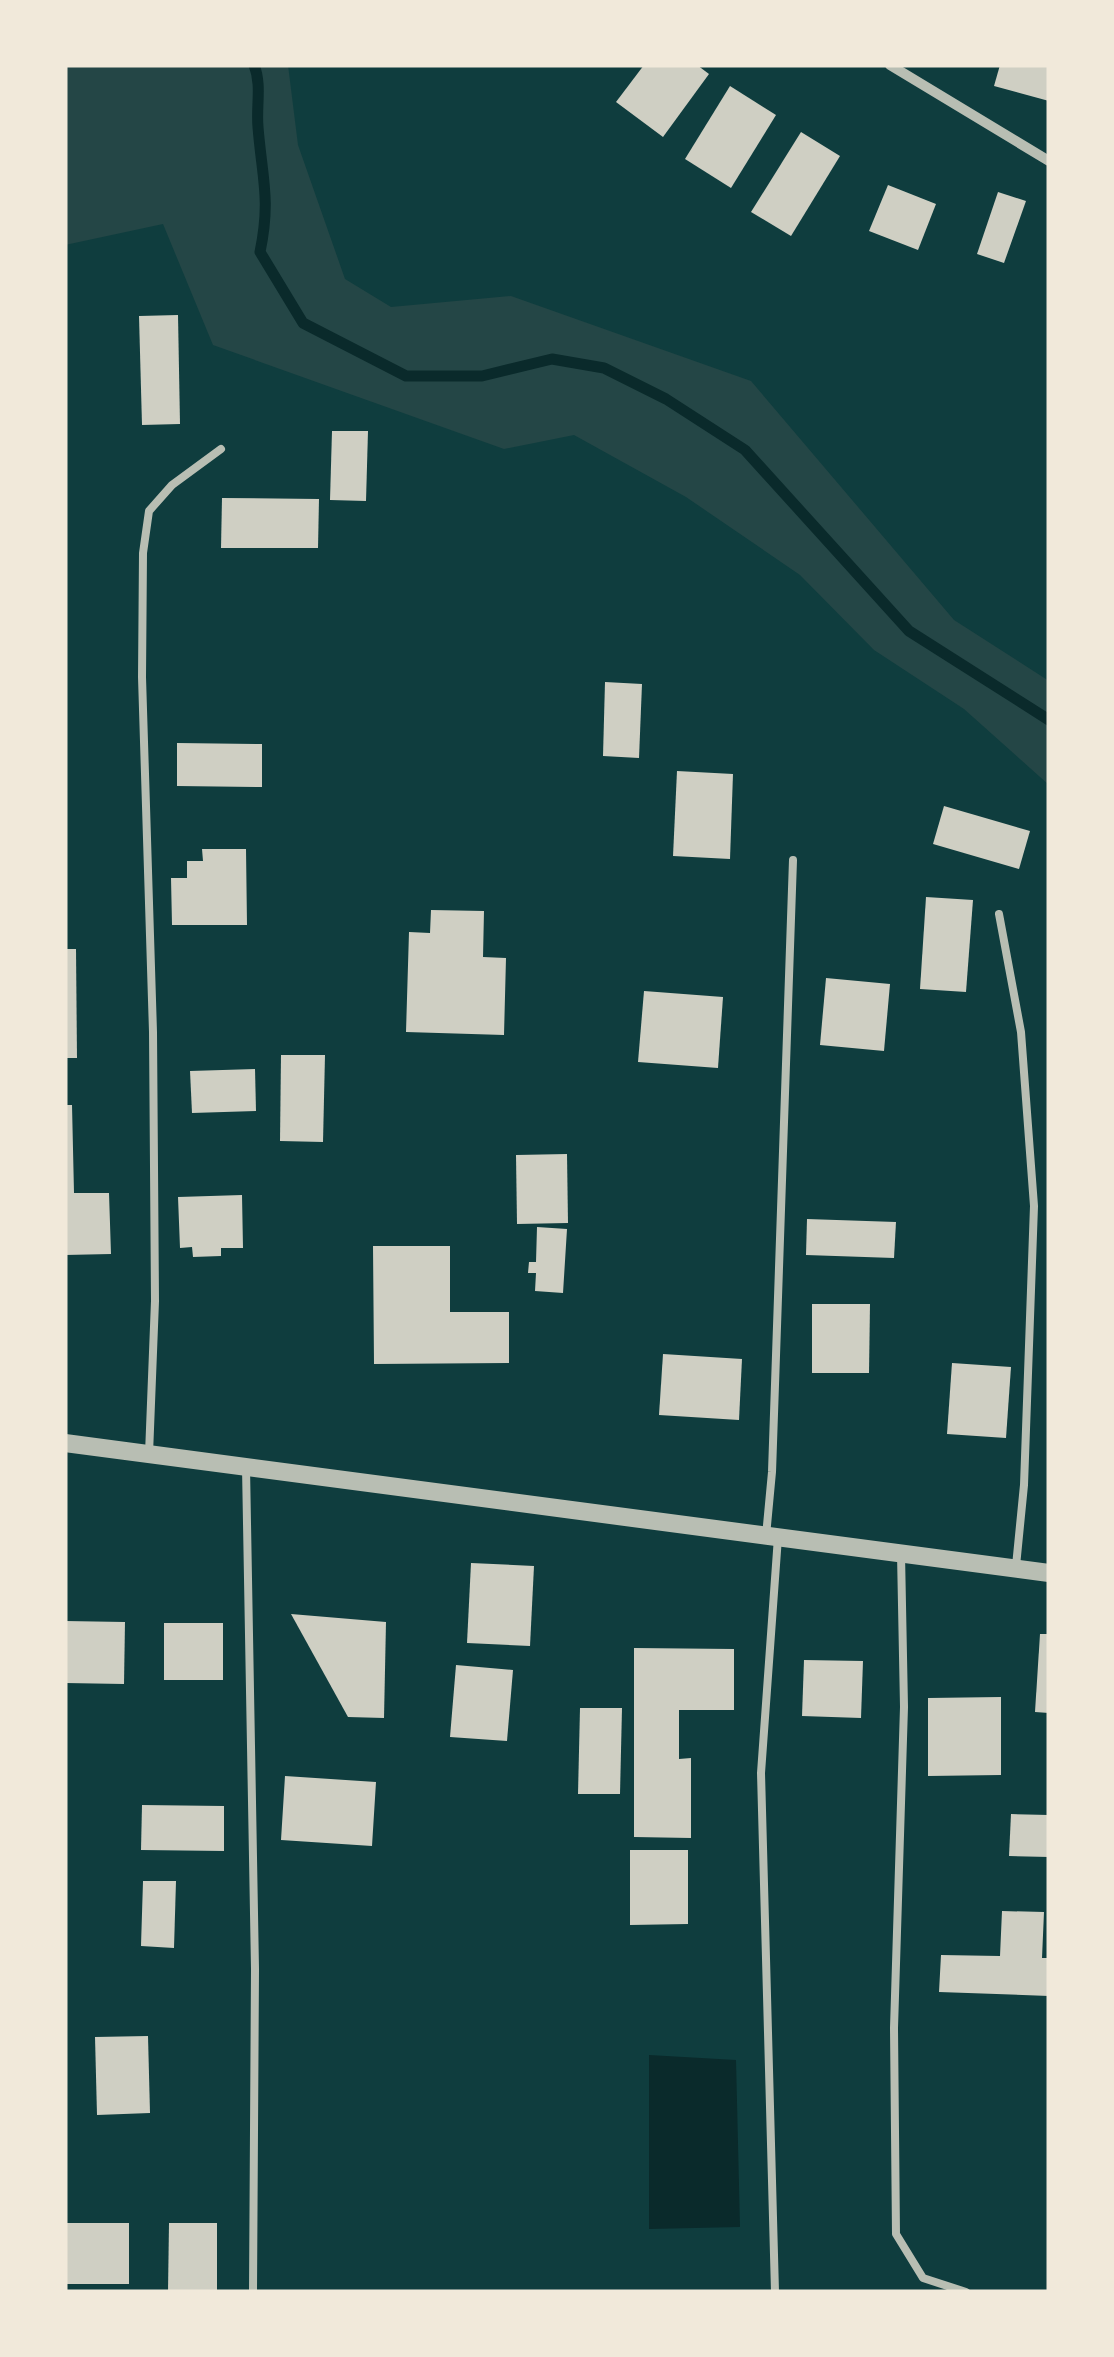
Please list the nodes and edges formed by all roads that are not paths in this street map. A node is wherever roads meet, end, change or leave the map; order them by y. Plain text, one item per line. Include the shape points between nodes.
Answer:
1 (890, 65) edge
2 (1049, 160) edge
3 (221, 449) dead end
4 (792, 860) dead end
5 (998, 914) dead end
6 (65, 1443) edge
7 (149, 1454) junction
8 (246, 1467) junction
9 (772, 1536) junction
10 (901, 1554) junction
11 (1015, 1569) junction
12 (1049, 1573) edge
13 (253, 2292) edge
14 (774, 2292) edge
15 (966, 2292) edge

1 - 2 street
3 - 7 lane via 149,511 143,552 155,1301
4 - 9 lane
5 - 11 lane via 1021,1032 1034,1206
6 - 7 street
7 - 8 street
8 - 9 street
8 - 13 lane
9 - 10 street
9 - 14 lane via 760,1773
10 - 11 street
10 - 15 lane via 896,2234 924,2278
11 - 12 street

